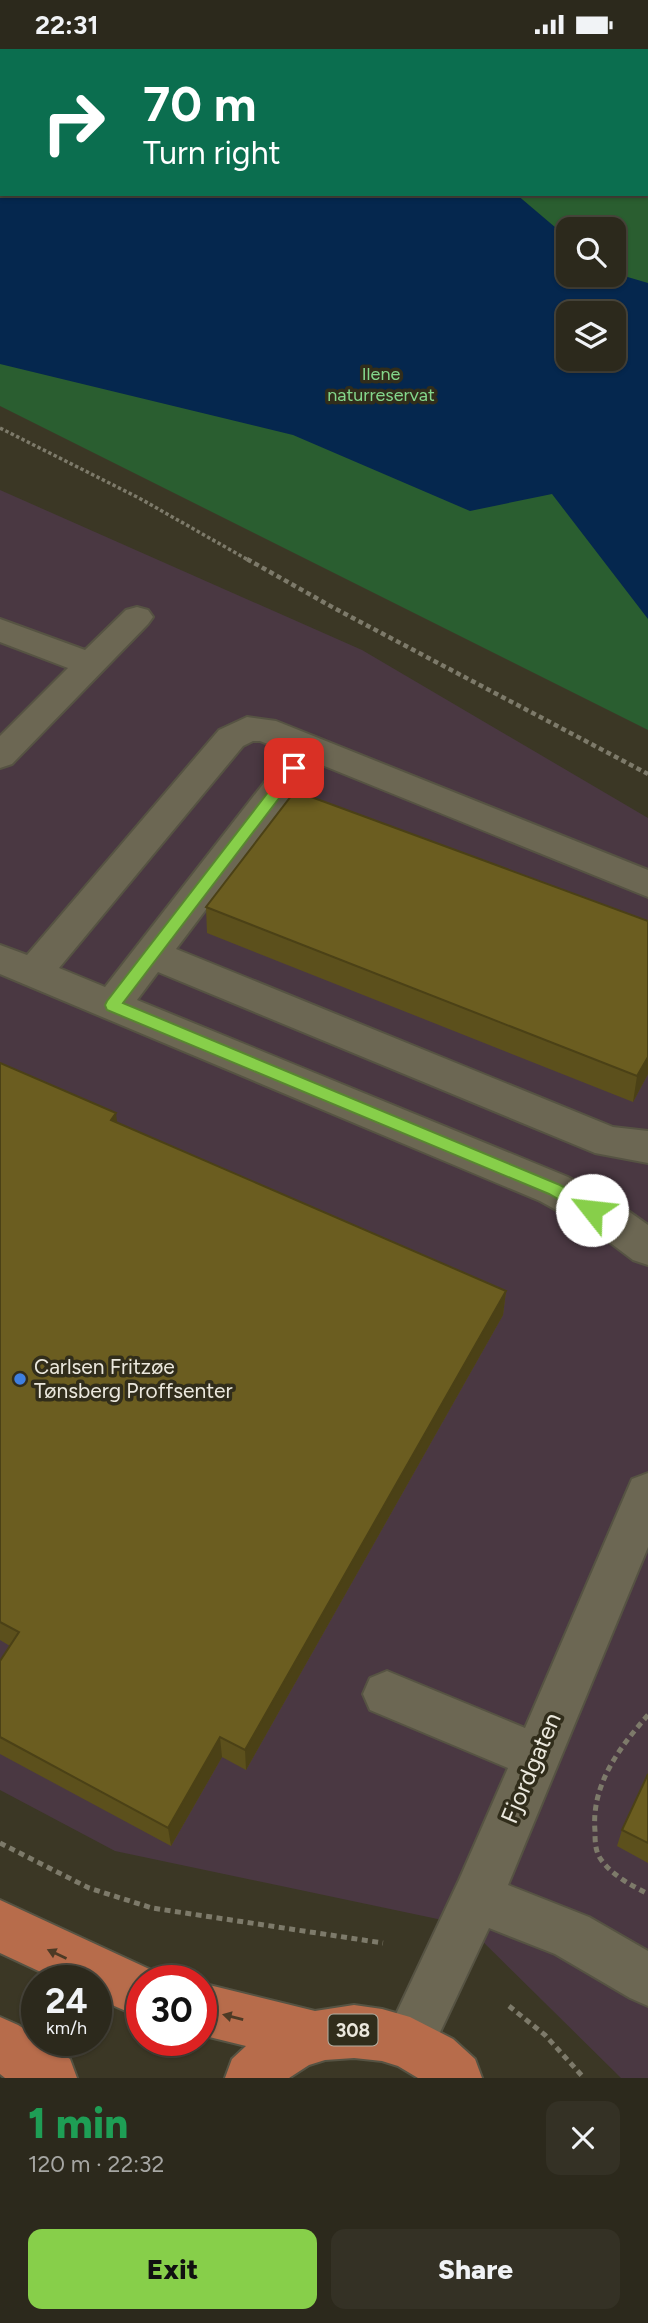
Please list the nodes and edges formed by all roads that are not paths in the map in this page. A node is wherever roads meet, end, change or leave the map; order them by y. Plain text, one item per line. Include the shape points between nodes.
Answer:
1 (137, 617) dead end
2 (0, 630) edge
3 (90, 664) junction
4 (310, 748) junction
5 (0, 756) edge
6 (648, 884) edge
7 (152, 954) junction
8 (17, 966) edge
9 (112, 1005) junction
10 (648, 1147) edge
11 (648, 1248) edge
12 (648, 1493) edge
13 (387, 1695) dead end
14 (536, 1756) junction
15 (477, 1898) junction
16 (0, 1924) edge
17 (648, 1980) edge
18 (126, 1985) edge
19 (217, 2013) edge
20 (312, 2036) junction
21 (409, 2042) junction
22 (0, 2043) edge
23 (51, 2078) edge
24 (251, 2078) edge
25 (456, 2078) edge

1 - 3 street
2 - 3 street
3 - 5 street
4 - 6 street
4 - 7 street
4 - 8 street via 264,729 247,729 231,738
7 - 9 street
7 - 10 street via 609,1142
8 - 9 street
9 - 11 street via 554,1189 610,1220
12 - 14 street, Fjordgaten
13 - 14 street
14 - 15 street, Fjordgaten
15 - 17 street via 571,1935
15 - 21 street, Fjordgaten
18 -> 16 main road
20 -> 19 main road, 308
20 - 21 main road, 308 via 360,2029
20 - 24 main road, 308 via 263,2064
21 - 25 main road, 308
22 - 23 main road

